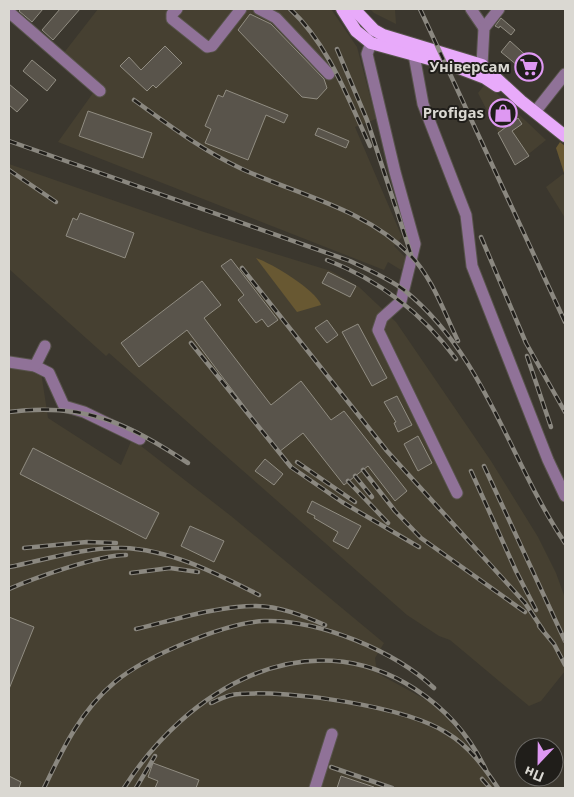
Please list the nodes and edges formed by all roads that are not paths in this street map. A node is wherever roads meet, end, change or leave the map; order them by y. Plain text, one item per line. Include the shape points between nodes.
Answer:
1 (177, 9) edge
2 (241, 9) edge
3 (259, 9) edge
4 (342, 9) edge
5 (354, 9) edge
6 (471, 9) edge
7 (499, 9) edge
8 (9, 12) edge
9 (484, 28) junction
10 (371, 42) junction
11 (414, 56) junction
12 (482, 65) junction
13 (329, 74) dead end
14 (565, 74) edge
15 (100, 91) dead end
16 (521, 100) junction
17 (535, 112) junction
18 (565, 136) edge
19 (45, 346) dead end
20 (9, 362) edge
21 (34, 366) junction
22 (140, 439) dead end
23 (457, 493) dead end
24 (565, 496) edge
25 (332, 734) dead end
26 (315, 788) edge

1 - 2 street via 172,14 176,25 207,47 219,39
3 - 13 street via 276,18
4 - 10 main road via 356,31
5 - 12 main road via 374,30 394,39
6 - 9 street
7 - 9 street
8 - 15 street
9 - 12 street
10 - 11 main road
10 - 23 street via 367,54 416,244 400,301 382,318 378,330
11 - 16 main road via 485,78
11 - 24 street via 424,104 466,215 474,272
12 - 16 main road
14 - 17 street
16 - 17 main road
17 - 18 main road
19 - 21 street
20 - 21 street
21 - 22 street via 49,373 64,406
25 - 26 street

